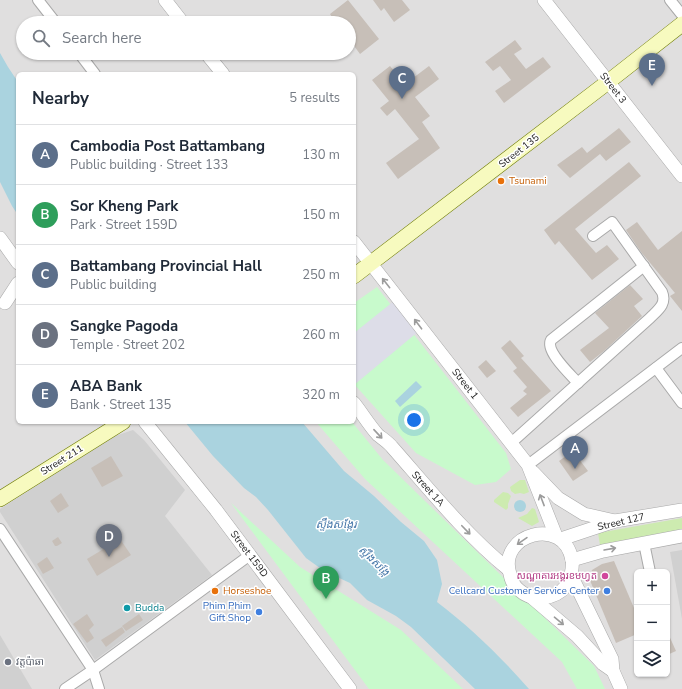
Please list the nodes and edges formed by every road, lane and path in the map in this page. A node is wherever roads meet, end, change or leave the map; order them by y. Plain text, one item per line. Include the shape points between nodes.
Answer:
1 (38, 0) edge
2 (165, 0) edge
3 (544, 0) edge
4 (670, 0) edge
5 (682, 15) edge
6 (51, 16) edge
7 (178, 16) edge
8 (682, 24) edge
9 (84, 60) edge
10 (212, 60) edge
11 (93, 72) edge
12 (221, 72) edge
13 (608, 82) junction
14 (682, 176) edge
15 (594, 236) dead end
16 (0, 238) edge
17 (356, 245) edge
18 (16, 260) edge
19 (371, 264) junction
20 (644, 266) junction
21 (356, 275) edge
22 (16, 286) edge
23 (16, 296) edge
24 (2, 305) edge
25 (682, 348) edge
26 (656, 368) junction
27 (578, 383) junction
28 (682, 403) edge
29 (356, 406) edge
30 (120, 424) edge
31 (147, 424) edge
32 (511, 443) junction
33 (529, 467) junction
34 (0, 499) edge
35 (682, 510) edge
36 (615, 521) junction
37 (0, 529) edge
38 (682, 536) edge
39 (558, 537) junction
40 (644, 543) junction
41 (250, 555) junction
42 (572, 560) junction
43 (508, 569) junction
44 (649, 569) edge
45 (572, 575) junction
46 (530, 596) junction
47 (93, 670) junction
48 (613, 671) junction
49 (65, 689) edge
50 (99, 689) edge
51 (350, 689) edge
52 (621, 689) edge

1 - 6 street
2 - 7 street
3 - 13 street, Street 3
4 - 5 street
8 - 13 main road, Street 135
9 - 11 street
10 - 12 street
13 - 14 street, Street 3
13 - 19 main road, Street 135
15 - 20 street via 612,222
16 - 18 street
17 - 19 street, Street 1
19 - 21 main road, Street 135
32 -> 19 street, Street 1
20 - 27 street via 662,292 664,302 650,318
20 - 27 street via 551,340 550,348
22 - 24 street
23 - 24 street
25 - 26 street
26 - 28 street
26 - 33 street
27 - 32 street
29 -> 43 street, Street 1A via 378,435 391,445 465,529
30 - 34 main road, Street 211
31 - 41 street, Street 159D
32 - 33 street, Street 1
33 - 36 street via 558,498 584,514
39 -> 33 street, Street 1
35 - 36 street, Street 127
36 - 39 street, Street 127
37 - 47 street
38 - 40 street
39 - 42 street via 569,551
39 -> 43 street via 535,534 523,538 514,546 509,557
42 -> 40 street
40 - 44 street
41 - 47 street
41 - 51 street, Street 159D
42 - 45 street
43 - 46 street via 512,581 519,590
45 - 46 street via 565,586 555,594 542,598
45 - 48 street via 612,659
46 -> 48 street via 577,636 602,664
47 - 49 street
47 - 50 street
48 - 52 street

